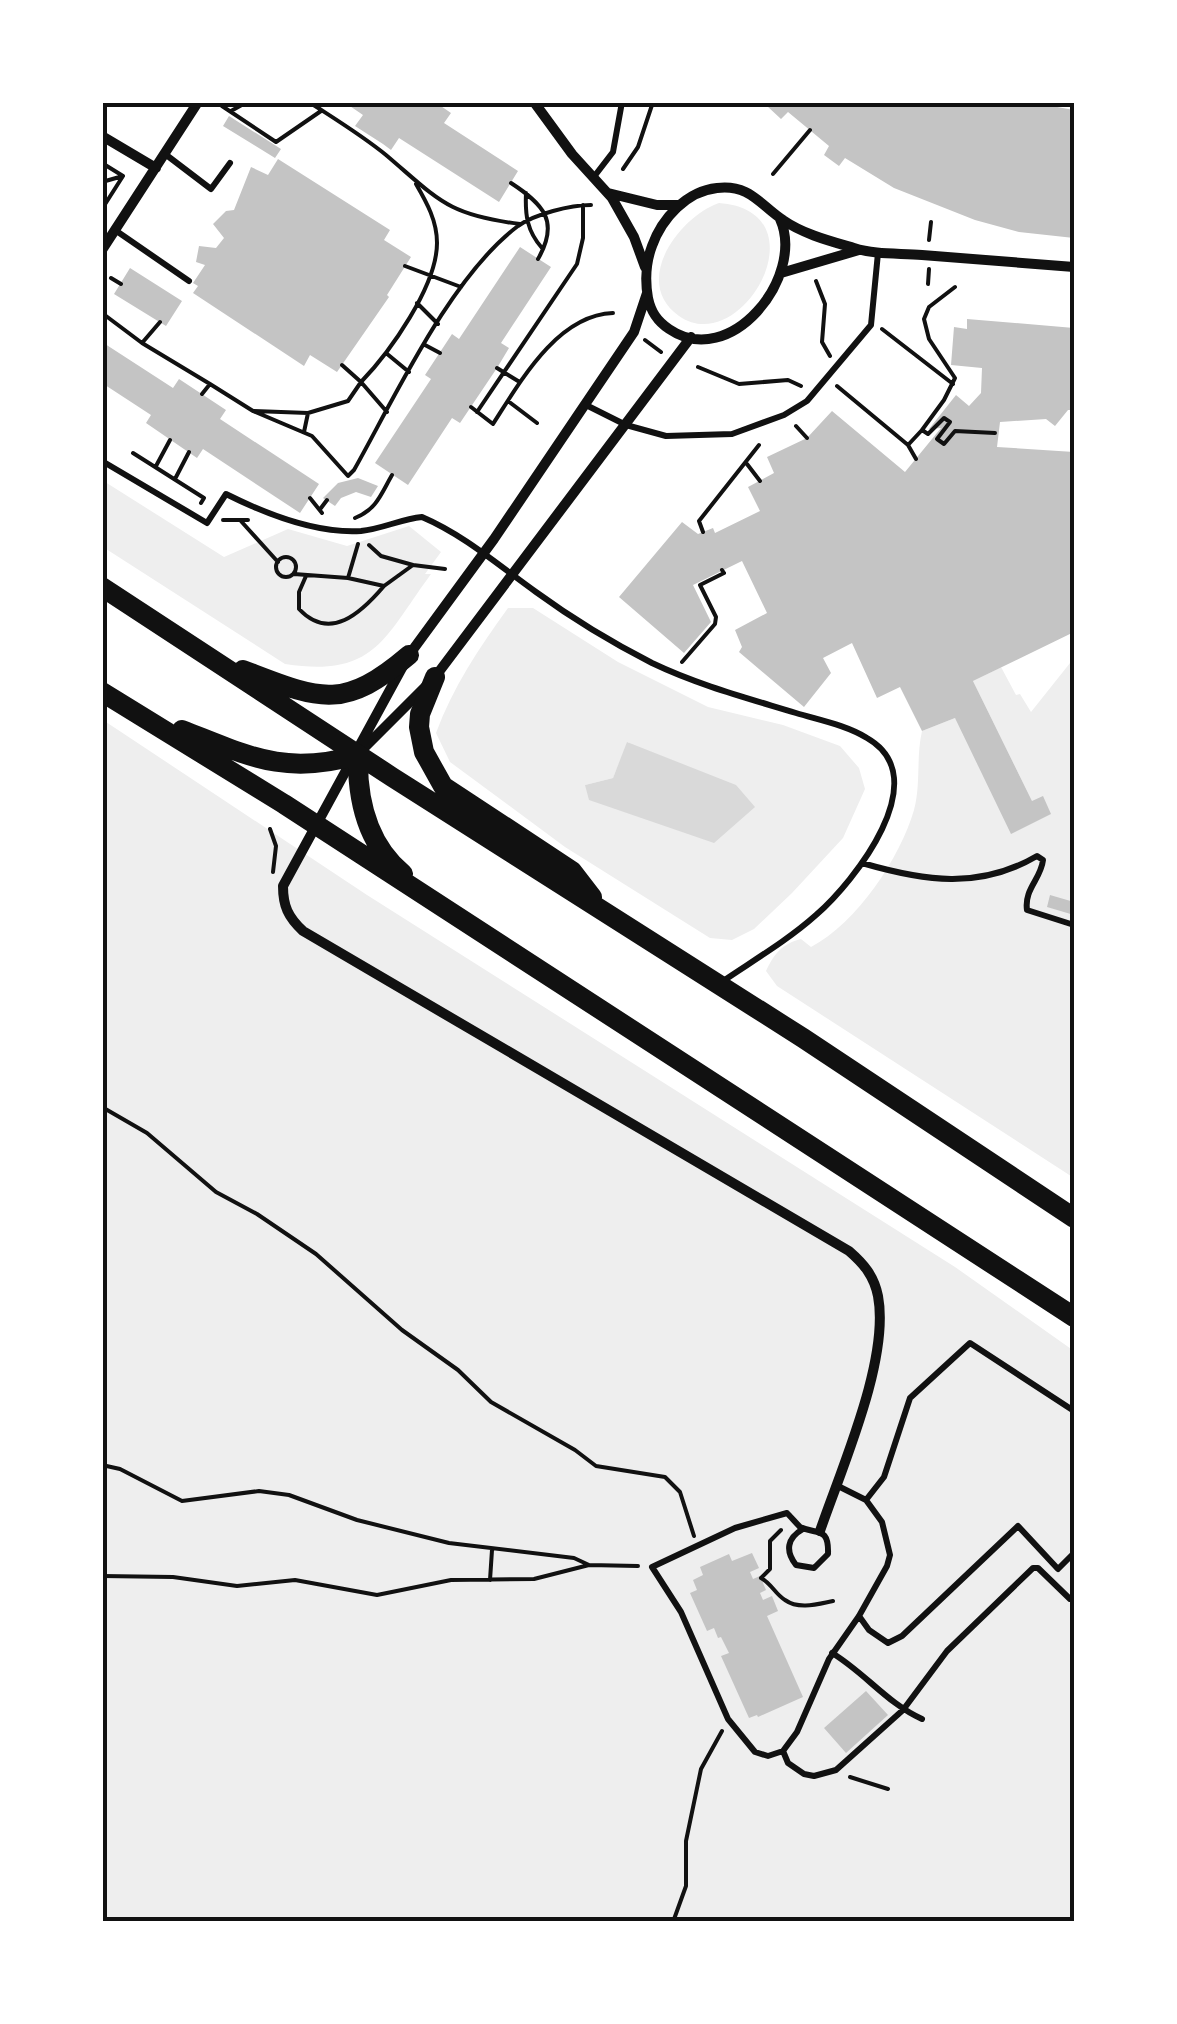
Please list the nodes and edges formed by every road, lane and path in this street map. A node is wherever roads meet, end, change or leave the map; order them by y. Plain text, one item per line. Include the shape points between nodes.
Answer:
1 (198, 102) edge
2 (247, 102) edge
3 (310, 102) edge
4 (534, 102) edge
5 (622, 102) edge
6 (653, 102) edge
7 (222, 106) dead end
8 (322, 110) junction
9 (231, 111) junction
10 (810, 130) dead end
11 (102, 136) edge
12 (165, 154) junction
13 (102, 163) edge
14 (230, 164) dead end
15 (156, 168) junction
16 (623, 169) dead end
17 (773, 174) dead end
18 (123, 176) junction
19 (593, 179) junction
20 (102, 182) edge
21 (511, 183) dead end
22 (416, 184) junction
23 (526, 192) junction
24 (608, 193) junction
25 (583, 205) junction
26 (592, 205) dead end
27 (680, 205) junction
28 (102, 210) edge
29 (546, 216) junction
30 (780, 219) junction
31 (527, 222) junction
32 (931, 222) dead end
33 (520, 224) junction
34 (115, 230) junction
35 (930, 240) dead end
36 (544, 249) junction
37 (102, 250) edge
38 (860, 250) junction
39 (878, 252) junction
40 (538, 259) dead end
41 (405, 266) dead end
42 (1074, 267) edge
43 (929, 269) dead end
44 (646, 273) junction
45 (781, 273) junction
46 (430, 277) junction
47 (112, 278) dead end
48 (189, 281) dead end
49 (816, 281) dead end
50 (120, 284) dead end
51 (928, 284) dead end
52 (956, 287) dead end
53 (461, 288) junction
54 (647, 293) junction
55 (417, 303) junction
56 (102, 313) edge
57 (613, 313) dead end
58 (160, 322) dead end
59 (438, 324) junction
60 (882, 329) dead end
61 (642, 338) dead end
62 (691, 338) junction
63 (142, 343) junction
64 (425, 344) junction
65 (386, 353) junction
66 (440, 353) dead end
67 (665, 355) dead end
68 (342, 365) dead end
69 (838, 365) junction
70 (698, 367) dead end
71 (500, 370) junction
72 (409, 372) junction
73 (362, 382) junction
74 (520, 382) junction
75 (210, 384) junction
76 (953, 384) junction
77 (837, 386) dead end
78 (202, 394) dead end
79 (814, 394) junction
80 (508, 401) junction
81 (583, 403) junction
82 (470, 407) dead end
83 (252, 411) junction
84 (386, 412) junction
85 (477, 412) junction
86 (308, 414) junction
87 (537, 423) dead end
88 (626, 425) junction
89 (796, 426) dead end
90 (922, 430) junction
91 (304, 432) junction
92 (996, 434) dead end
93 (807, 438) dead end
94 (170, 440) dead end
95 (759, 444) dead end
96 (908, 445) junction
97 (189, 452) dead end
98 (133, 453) dead end
99 (916, 459) dead end
100 (102, 462) edge
101 (747, 464) junction
102 (156, 466) junction
103 (392, 475) dead end
104 (175, 479) junction
105 (760, 480) dead end
106 (376, 490) dead end
107 (383, 492) junction
108 (310, 498) dead end
109 (327, 500) dead end
110 (200, 506) dead end
111 (263, 511) junction
112 (219, 518) dead end
113 (240, 520) junction
114 (358, 531) junction
115 (703, 532) dead end
116 (484, 554) junction
117 (278, 562) junction
118 (413, 565) junction
119 (445, 568) dead end
120 (722, 570) dead end
121 (294, 574) junction
122 (512, 574) junction
123 (306, 576) junction
124 (348, 578) junction
125 (384, 586) junction
126 (102, 587) edge
127 (200, 650) junction
128 (409, 655) junction
129 (687, 656) dead end
130 (436, 677) junction
131 (102, 692) edge
132 (133, 712) junction
133 (358, 755) junction
134 (315, 824) junction
135 (862, 863) junction
136 (440, 905) junction
137 (599, 907) junction
138 (1074, 925) edge
139 (717, 984) junction
140 (102, 1106) edge
141 (1074, 1218) edge
142 (1074, 1317) edge
143 (1074, 1411) edge
144 (102, 1465) edge
145 (836, 1485) junction
146 (866, 1500) junction
147 (792, 1519) junction
148 (802, 1528) junction
149 (820, 1532) junction
150 (696, 1545) junction
151 (492, 1549) junction
152 (1074, 1553) edge
153 (590, 1566) junction
154 (652, 1567) junction
155 (102, 1576) edge
156 (490, 1580) junction
157 (1074, 1598) edge
158 (833, 1602) dead end
159 (859, 1616) junction
160 (832, 1653) junction
161 (903, 1710) junction
162 (728, 1719) junction
163 (922, 1719) dead end
164 (783, 1751) junction
165 (836, 1770) junction
166 (888, 1789) dead end
167 (673, 1922) edge

1 - 12 street
2 - 9 path
3 - 8 path
4 - 19 street
5 - 19 lane via 614,152
6 - 16 path
7 - 9 path
8 - 9 path via 276,142
8 - 22 path via 381,147
10 - 17 path
11 - 15 street
12 - 14 lane via 211,190
12 - 15 street
13 - 18 path
15 - 34 street
18 - 20 path
18 - 28 path
19 - 24 street
21 - 23 path
22 - 33 path via 480,219
22 - 46 path via 434,216 438,244
23 - 29 path
23 - 31 path
24 - 27 street
24 - 44 street
25 - 26 path
25 - 29 path
25 - 71 path via 577,264
27 - 30 street via 706,190 728,188 753,194
27 - 44 street via 656,237
29 - 31 path
29 - 36 path
30 - 38 street
30 - 45 street
31 - 33 path
31 - 36 path
32 - 35 path
33 - 53 path
34 - 37 street
34 - 48 lane
36 - 40 path
38 - 39 street
38 - 45 street
39 - 42 street
39 - 69 lane via 873,320
41 - 46 path
43 - 51 path
44 - 54 street
45 - 62 street via 742,326
46 - 53 path
46 - 55 path
47 - 50 path
49 - 69 path via 825,304 822,342
52 - 76 path via 924,319
53 - 59 path
54 - 62 street via 657,319
54 - 81 street via 634,332
55 - 59 path
55 - 65 path
56 - 63 path
57 - 74 path via 595,314 560,338
58 - 63 path
59 - 64 path
60 - 76 path
61 - 67 path
62 - 88 street
63 - 75 path
64 - 66 path
64 - 72 path
65 - 72 path
65 - 73 path
68 - 73 path
69 - 79 lane
70 - 79 path via 739,384 788,380
71 - 74 path
71 - 85 path
72 - 84 path
73 - 84 path
73 - 86 path via 348,401
74 - 80 path
75 - 78 path
75 - 83 path
76 - 90 path
77 - 96 path
79 - 88 lane via 784,415 732,434 666,436
80 - 85 path via 493,424
80 - 87 path
81 - 88 lane
81 - 116 street
82 - 85 path
83 - 86 path
83 - 91 path
84 - 91 path via 348,476
86 - 91 path
88 - 122 street
89 - 93 path
90 - 92 path via 928,434 944,418 950,422 938,439 944,444 955,430
90 - 96 path
94 - 102 path
95 - 101 path
96 - 99 path
97 - 104 path
98 - 102 path
100 - 111 lane via 207,523 226,494
101 - 105 path
101 - 115 path via 698,520
102 - 104 path
103 - 107 path
104 - 110 path via 204,498
106 - 107 path
107 - 114 path via 369,512 354,518
108 - 109 path via 320,508
111 - 113 path via 261,520
111 - 114 lane
112 - 113 path
113 - 117 path
114 - 116 lane via 422,517
114 - 118 path via 381,556
114 - 124 path
116 - 122 lane
116 - 128 street
117 - 121 path via 282,576
117 - 121 path via 292,559
118 - 119 path
118 - 125 path
120 - 129 path via 700,585 715,624
121 - 123 path
122 - 130 street
122 - 135 lane via 614,644 672,672 854,732 878,746 894,777 892,804
123 - 124 path
123 - 125 path via 299,608 325,624 364,609
124 - 125 path
126 - 127 main road
127 - 128 main road via 330,696 366,688
127 - 133 main road
128 - 133 street
130 - 133 street
130 - 137 main road via 419,727 443,786 572,871
131 - 132 main road
132 - 133 main road via 266,762 299,766
132 - 134 main road
133 - 134 street
133 - 136 main road via 369,828 397,869
133 - 137 main road
134 - 136 main road
134 - 145 street via 283,886 291,920 303,931 866,1266 878,1297 878,1334
135 - 138 lane via 928,879 973,880 1037,856 1042,872 1028,890 1027,910
135 - 139 lane via 814,918
136 - 142 main road
137 - 139 main road
139 - 141 main road
140 - 150 path via 148,1133 216,1192 304,1245 490,1402 596,1466 665,1478 680,1492
143 - 146 lane via 970,1343 910,1398 884,1477
144 - 151 path via 182,1501 258,1491 289,1495 357,1520
145 - 146 lane
145 - 149 street
146 - 159 lane via 882,1522 890,1556
147 - 148 lane
147 - 150 lane via 787,1513
147 - 158 path via 770,1541 770,1569 761,1578 784,1600 806,1606
148 - 149 lane
148 - 149 lane via 788,1550 796,1565 808,1569 828,1554
150 - 154 lane
151 - 153 path via 574,1558
151 - 156 path
152 - 159 lane via 1058,1569 1018,1526 902,1636 888,1643
153 - 154 path
153 - 156 path via 534,1579
154 - 162 lane via 681,1612
155 - 156 path via 237,1586 296,1580 377,1596 451,1580
157 - 161 lane via 1033,1568 948,1651
159 - 160 lane
160 - 161 lane
160 - 164 lane
161 - 163 lane
161 - 165 lane
162 - 164 lane via 755,1752
162 - 167 path via 700,1769 686,1841 686,1886
164 - 165 lane via 804,1774
165 - 166 path

